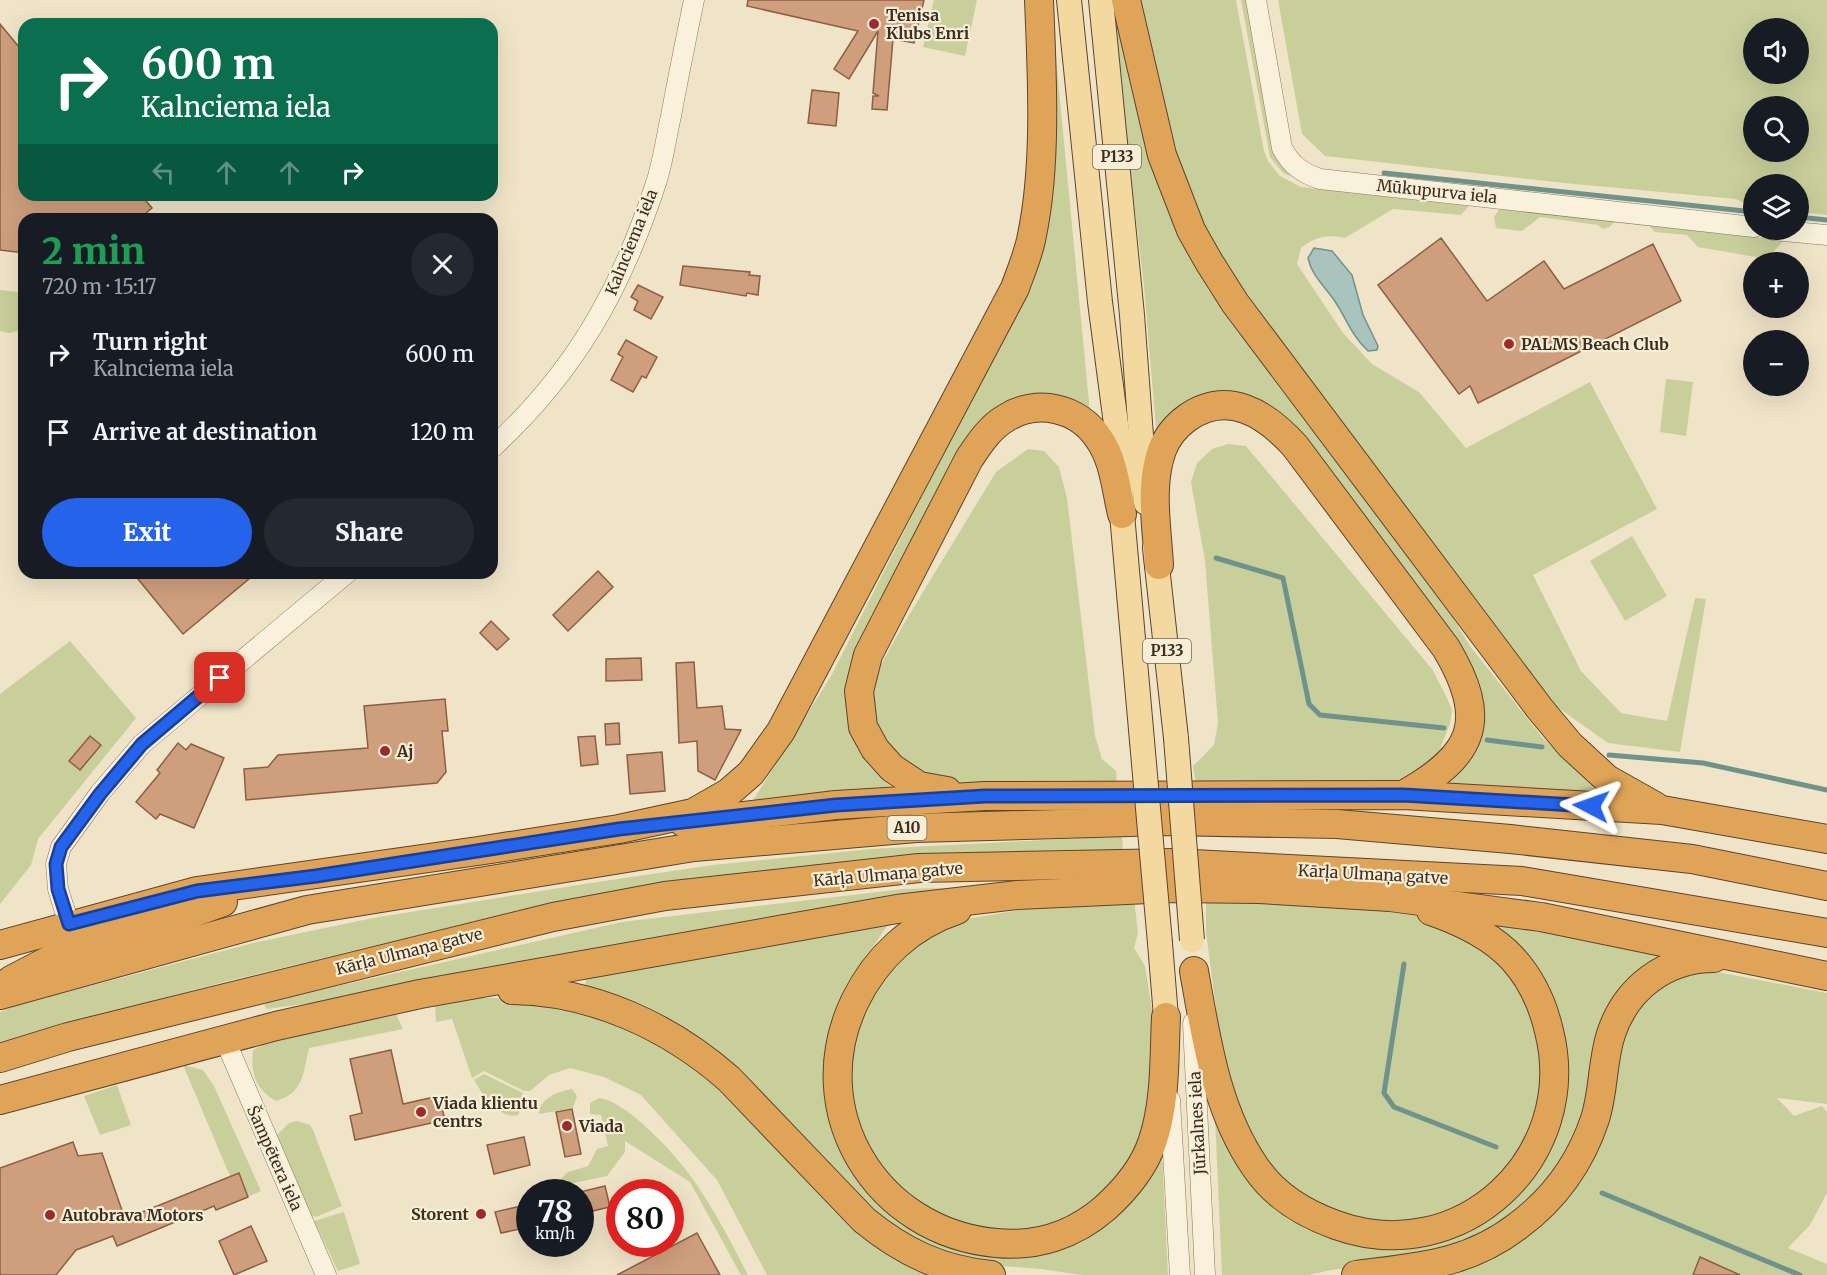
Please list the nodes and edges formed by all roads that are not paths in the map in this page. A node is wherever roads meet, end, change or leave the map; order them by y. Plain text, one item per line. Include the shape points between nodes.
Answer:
1 (694, 0) edge
2 (1039, 0) edge
3 (1069, 0) edge
4 (1101, 0) edge
5 (1126, 0) edge
6 (1256, 0) edge
7 (1743, 226) edge
8 (1809, 233) edge
9 (1827, 235) edge
10 (498, 442) edge
11 (1122, 514) junction
12 (1159, 565) junction
13 (340, 579) edge
14 (1403, 795) junction
15 (985, 796) junction
16 (1662, 810) junction
17 (619, 829) junction
18 (1827, 839) edge
19 (316, 876) junction
20 (1827, 886) edge
21 (1018, 895) junction
22 (1390, 897) junction
23 (69, 924) junction
24 (1827, 933) edge
25 (0, 945) edge
26 (1764, 962) junction
27 (1194, 970) junction
28 (1827, 976) edge
29 (0, 988) edge
30 (453, 989) junction
31 (0, 995) edge
32 (348, 1009) junction
33 (150, 1016) junction
34 (1166, 1017) junction
35 (225, 1040) junction
36 (0, 1058) edge
37 (0, 1100) edge
38 (326, 1275) edge
39 (992, 1275) edge
40 (1180, 1275) edge
41 (1205, 1275) edge
42 (1356, 1275) edge

1 - 10 street, Kalnciema iela via 656,182 626,261 602,313 573,358 530,412
2 - 17 highway via 1039,174 1032,236 1015,288 781,731 756,765 728,793 693,813
3 - 11 main road, P133 via 1121,462
4 - 12 main road, P133 via 1132,315 1143,479
5 - 16 highway via 1165,165 1191,230 1230,295 1540,709 1607,779
6 - 7 street, Mūkupurva iela via 1282,148 1292,164 1307,174 1320,179
8 - 9 street
11 - 15 highway via 1107,454 1085,424 1068,413 1037,407 1005,418 990,430 969,459 868,655 859,691 863,727 875,749 892,768 919,786
11 - 34 main road, P133, bridge
12 - 14 highway via 1155,490 1162,449 1172,432 1210,406 1242,408 1276,426 1295,446 1464,677 1470,733 1459,753 1433,778
12 - 27 main road, P133, bridge
13 - 23 street via 142,744 100,794 61,847 56,864 58,889
14 - 15 highway
14 - 16 highway
15 - 17 highway via 836,805
16 - 18 highway
17 - 19 highway
19 - 23 highway via 197,891
19 - 29 highway via 214,904 142,931 61,954
20 - 31 highway, A10 via 1692,859 1337,824 1164,821 916,828 694,847 318,908
21 - 22 highway via 1170,888
21 - 30 highway via 897,909
21 - 34 highway via 944,914 906,936 872,973 843,1031 836,1068 847,1130 877,1183 906,1211 958,1237 1003,1244 1053,1238 1098,1214 1139,1171 1152,1143 1160,1108
22 - 26 highway via 1541,916
22 - 27 highway via 1454,920 1502,948 1533,988 1551,1038 1555,1074 1552,1100 1546,1126 1532,1155 1511,1184 1488,1204 1442,1228 1395,1236 1344,1228 1309,1213 1266,1181 1245,1149 1221,1095 1206,1040
23 - 25 highway
24 - 33 highway, Kārļa Ulmaņa gatve via 1522,882 1173,863 919,868 665,896 553,917
26 - 28 highway
26 - 42 highway via 1701,958 1671,966 1638,988 1618,1016 1611,1034 1601,1097 1577,1160 1550,1197 1517,1227 1454,1260
27 - 41 street, Jūrkalnes iela via 1193,1037
30 - 32 highway
30 - 39 highway via 559,994 604,1006 660,1030 729,1079 864,1220 888,1239 938,1265
32 - 33 highway via 244,1018
32 - 35 highway
33 - 36 highway, Kārļa Ulmaņa gatve
34 - 40 street, Jūrkalnes iela
35 - 37 highway
35 - 38 street, Šampētera iela

